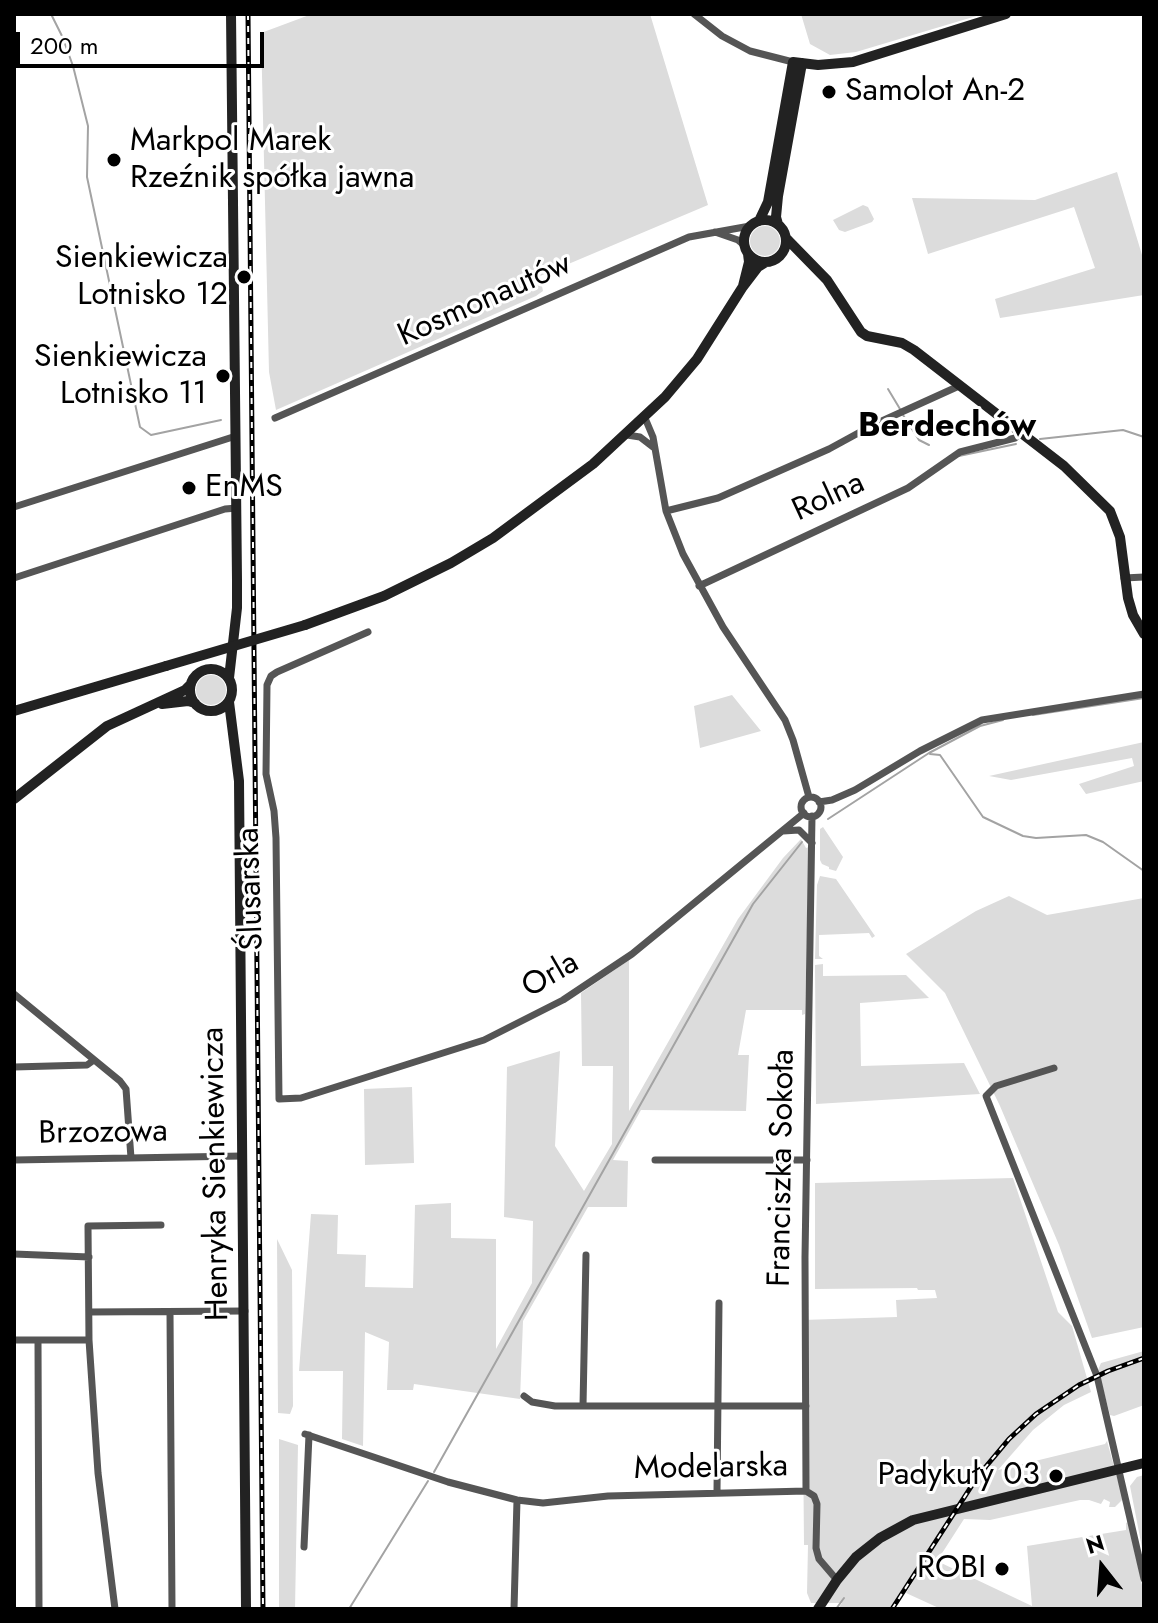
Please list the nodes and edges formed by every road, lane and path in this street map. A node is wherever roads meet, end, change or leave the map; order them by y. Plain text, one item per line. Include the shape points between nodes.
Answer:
1 (231, 14) edge
2 (694, 14) edge
3 (1006, 14) edge
4 (797, 63) junction
5 (754, 224) junction
6 (778, 224) junction
7 (715, 232) junction
8 (786, 238) junction
9 (746, 249) junction
10 (780, 256) junction
11 (766, 262) junction
12 (810, 262) junction
13 (742, 288) junction
14 (959, 386) junction
15 (275, 418) dead end
16 (645, 418) junction
17 (1021, 433) junction
18 (627, 435) junction
19 (236, 436) junction
20 (653, 447) junction
21 (14, 507) edge
22 (237, 508) junction
23 (666, 511) junction
24 (1144, 577) edge
25 (14, 578) edge
26 (1124, 578) junction
27 (699, 586) junction
28 (368, 632) dead end
29 (1144, 634) edge
30 (232, 643) junction
31 (211, 669) junction
32 (229, 678) junction
33 (191, 684) junction
34 (1144, 694) edge
35 (229, 702) junction
36 (195, 703) junction
37 (152, 706) junction
38 (14, 711) edge
39 (212, 711) junction
40 (233, 739) junction
41 (809, 797) junction
42 (14, 799) edge
43 (819, 802) junction
44 (808, 815) junction
45 (781, 831) junction
46 (813, 845) junction
47 (14, 994) edge
48 (94, 1060) junction
49 (14, 1067) edge
50 (1054, 1068) dead end
51 (279, 1099) joint
52 (242, 1156) junction
53 (131, 1158) junction
54 (14, 1160) edge
55 (655, 1160) dead end
56 (807, 1160) junction
57 (161, 1225) dead end
58 (14, 1254) edge
59 (586, 1255) dead end
60 (89, 1257) junction
61 (719, 1303) dead end
62 (245, 1311) junction
63 (89, 1312) junction
64 (170, 1312) junction
65 (14, 1340) edge
66 (89, 1340) junction
67 (38, 1341) junction
68 (524, 1396) dead end
69 (583, 1406) junction
70 (806, 1406) junction
71 (718, 1407) junction
72 (1144, 1463) edge
73 (1118, 1469) junction
74 (717, 1491) junction
75 (806, 1491) junction
76 (517, 1500) junction
77 (304, 1547) dead end
78 (1144, 1579) edge
79 (837, 1580) junction
80 (39, 1609) edge
81 (115, 1609) edge
82 (172, 1609) edge
83 (246, 1609) edge
84 (514, 1609) edge
85 (818, 1609) edge

1 - 19 main road
2 - 4 street via 752,51
3 - 4 main road via 853,62
4 - 5 main road via 768,202
4 - 6 main road
5 - 6 main road
5 - 7 street, Kosmonautów
5 - 9 main road via 745,235
6 - 8 main road
7 - 9 street via 738,240
7 - 15 street, Kosmonautów via 689,237
8 - 10 main road
8 - 12 main road
9 - 11 main road
9 - 13 main road via 749,262
10 - 11 main road
10 - 12 main road
11 - 13 main road
12 - 14 main road via 861,332 902,343
13 - 16 main road via 697,359
14 - 17 main road
14 - 23 street via 718,498
16 - 18 main road
16 - 20 street
17 - 26 main road via 1110,511 1120,537
17 - 27 street, Rolna via 960,452 908,488
18 - 20 street
18 - 38 main road, bridge via 534,509 462,557 384,596 305,625
19 - 21 street
19 - 22 main road
20 - 23 street
22 - 25 street
22 - 30 main road
23 - 27 street
24 - 26 street
26 - 29 main road
27 - 41 street via 785,720
28 - 51 street, Ślusarska via 269,680 266,774 276,838
30 - 31 main road
30 - 32 main road
31 - 32 main road
31 - 33 main road via 196,675
32 - 35 main road
33 - 36 main road
33 - 37 main road
34 - 43 street via 982,720 855,790
35 - 39 main road
35 - 40 main road, Henryka Sienkiewicza
36 - 37 main road
36 - 39 main road
37 - 42 main road via 86,740
39 - 40 main road, Henryka Sienkiewicza
40 - 52 main road, Henryka Sienkiewicza via 239,781
41 - 43 street
41 - 44 street via 802,805
43 - 44 street via 819,812
44 - 45 street, Orla
44 - 46 street, Franciszka Sokoła
45 - 46 street via 799,830
45 - 51 street, Orla via 632,954 563,1000 484,1040 301,1098
46 - 56 street, Franciszka Sokoła
47 - 48 street
48 - 49 street via 87,1065
48 - 53 street via 126,1089
50 - 73 street via 996,1086 986,1096 1097,1376
52 - 53 street, Brzozowa
52 - 62 main road, Henryka Sienkiewicza
53 - 54 street, Brzozowa
55 - 56 street
56 - 70 street, Franciszka Sokoła
57 - 60 street via 88,1226
58 - 60 street
59 - 69 street
60 - 63 street
61 - 71 street
62 - 64 street
62 - 83 main road, Henryka Sienkiewicza
63 - 64 street
63 - 66 street
64 - 82 street
65 - 67 street
66 - 67 street
66 - 81 street
67 - 80 street
68 - 69 street via 532,1402
69 - 71 street
70 - 71 street
70 - 75 street, Franciszka Sokoła
71 - 74 street
72 - 73 main road
73 - 78 street
73 - 79 main road via 913,1520 880,1538
74 - 75 street, Modelarska
74 - 76 street, Modelarska via 543,1503
75 - 79 street, Modelarska via 817,1504 819,1559
76 - 77 street, Modelarska via 307,1435
76 - 84 street
79 - 85 main road

